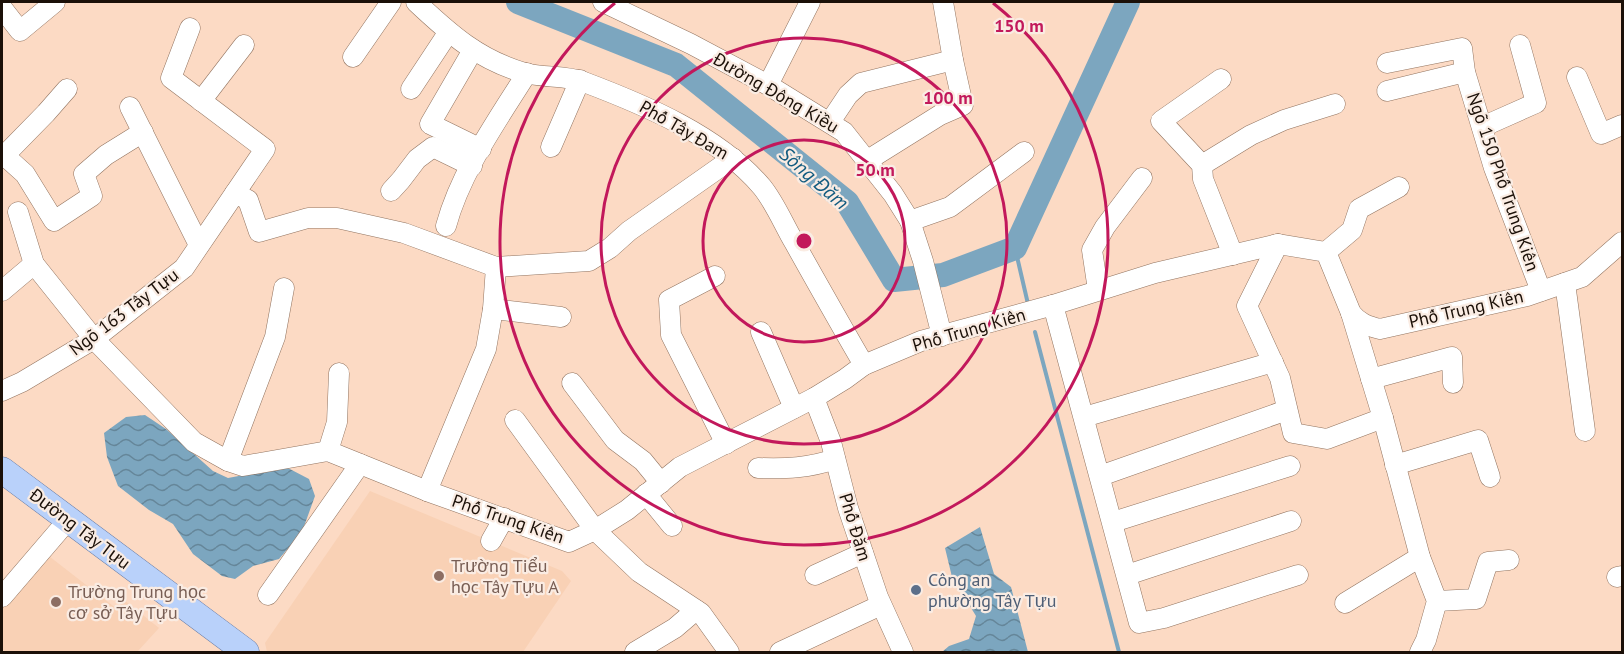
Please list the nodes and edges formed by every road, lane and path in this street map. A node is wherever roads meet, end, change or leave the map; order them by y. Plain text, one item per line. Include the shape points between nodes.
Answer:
1 (55, 2) edge
2 (391, 2) edge
3 (416, 2) edge
4 (603, 2) edge
5 (810, 2) edge
6 (943, 2) edge
7 (2, 8) edge
8 (190, 28) dead end
9 (448, 33) junction
10 (244, 45) dead end
11 (1521, 45) dead end
12 (474, 50) junction
13 (353, 57) dead end
14 (952, 60) junction
15 (1387, 63) dead end
16 (1465, 72) junction
17 (527, 73) junction
18 (1577, 77) dead end
19 (1221, 79) dead end
20 (579, 80) junction
21 (768, 85) junction
22 (67, 89) dead end
23 (411, 89) dead end
24 (1387, 91) dead end
25 (201, 101) junction
26 (1335, 104) dead end
27 (130, 107) dead end
28 (830, 122) junction
29 (1623, 125) edge
30 (1482, 127) junction
31 (143, 132) junction
32 (551, 147) dead end
33 (1024, 152) dead end
34 (3, 157) edge
35 (476, 157) junction
36 (733, 158) junction
37 (868, 160) junction
38 (1202, 165) junction
39 (1142, 178) dead end
40 (1399, 187) dead end
41 (391, 191) dead end
42 (235, 193) junction
43 (18, 212) dead end
44 (910, 221) junction
45 (446, 226) dead end
46 (1622, 242) edge
47 (1278, 244) junction
48 (199, 245) junction
49 (1326, 252) junction
50 (1233, 255) junction
51 (34, 264) junction
52 (496, 267) junction
53 (714, 276) dead end
54 (1565, 283) junction
55 (284, 288) dead end
56 (1098, 290) junction
57 (2, 291) edge
58 (1541, 291) junction
59 (1051, 306) junction
60 (493, 309) junction
61 (1350, 314) junction
62 (561, 316) dead end
63 (761, 332) dead end
64 (942, 336) junction
65 (93, 339) junction
66 (1273, 362) junction
67 (864, 365) junction
68 (339, 373) dead end
69 (1371, 379) junction
70 (572, 382) dead end
71 (1453, 383) dead end
72 (2, 391) edge
73 (814, 398) junction
74 (794, 408) junction
75 (1287, 410) junction
76 (1084, 417) junction
77 (1383, 418) junction
78 (515, 420) dead end
79 (1585, 431) dead end
80 (726, 444) junction
81 (328, 451) junction
82 (836, 459) junction
83 (228, 461) junction
84 (360, 464) junction
85 (1395, 465) junction
86 (1290, 466) dead end
87 (758, 468) dead end
88 (2, 470) edge
89 (1100, 476) junction
90 (1490, 477) dead end
91 (654, 489) junction
92 (427, 490) junction
93 (504, 518) junction
94 (68, 520) junction
95 (1113, 522) junction
96 (1291, 522) dead end
97 (672, 526) dead end
98 (595, 530) junction
99 (491, 541) dead end
100 (863, 553) junction
101 (1420, 557) junction
102 (1509, 560) dead end
103 (815, 575) dead end
104 (1127, 575) junction
105 (1298, 575) dead end
106 (268, 596) dead end
107 (2, 597) edge
108 (1437, 601) junction
109 (1345, 603) dead end
110 (882, 605) junction
111 (696, 610) junction
112 (246, 652) edge
113 (635, 652) edge
114 (729, 652) edge
115 (780, 652) edge
116 (903, 652) edge
117 (1420, 652) edge

1 - 7 street via 20,31
2 - 13 street
3 - 9 street, Phố Tây Đam
4 - 21 street, Đường Đông Kiều
5 - 21 street
6 - 14 street
8 - 25 street via 171,78
9 - 12 street, Phố Tây Đam
9 - 23 street
10 - 25 street
11 - 30 street via 1536,103
12 - 17 street, Phố Tây Đam
12 - 35 street via 430,124
14 - 28 street via 861,83
14 - 37 street via 963,105
15 - 16 street, Ngõ 150 Phố Trung Kiên via 1462,48
16 - 24 street
16 - 30 street, Ngõ 150 Phố Trung Kiên
17 - 20 street, Phố Tây Đam
17 - 35 street
18 - 29 street via 1601,134
19 - 38 street via 1161,121
20 - 32 street
20 - 36 street, Phố Tây Đam via 636,102
21 - 28 street, Đường Đông Kiều
22 - 34 street
25 - 42 street, Ngõ 163 Tây Tựu via 265,149
26 - 38 street via 1251,135
27 - 31 street
28 - 37 street, Đường Đông Kiều
30 - 58 street, Ngõ 150 Phố Trung Kiên
31 - 34 street via 84,174 92,196 54,221 25,174
31 - 48 street
33 - 44 street via 950,207
35 - 41 street via 433,147 417,159
35 - 45 street
36 - 52 street via 588,261
36 - 67 street, Phố Tây Đam via 763,188
37 - 44 street, Đường Đông Kiều
38 - 50 street via 1203,179
39 - 56 street via 1092,249
40 - 49 street via 1359,209 1352,230
42 - 48 street, Ngõ 163 Tây Tựu
42 - 52 street via 248,200 259,232 308,218 337,218 404,232
43 - 51 street
44 - 64 street, Đường Đông Kiều
46 - 54 street, Phố Trung Kiên via 1582,277
47 - 49 street, Phố Trung Kiên
47 - 50 street, Phố Trung Kiên
47 - 66 street via 1247,306
48 - 65 street, Ngõ 163 Tây Tựu via 184,268
49 - 61 street
50 - 56 street, Phố Trung Kiên
51 - 57 street
51 - 65 street
52 - 60 street
53 - 80 street via 669,300 669,309 671,335
54 - 58 street, Phố Trung Kiên
54 - 79 street
55 - 83 street via 275,337
56 - 59 street, Phố Trung Kiên
58 - 61 street, Phố Trung Kiên via 1380,329 1368,327
59 - 64 street, Phố Trung Kiên
59 - 76 street
60 - 62 street
60 - 92 street via 486,350
61 - 69 street
63 - 74 street
64 - 67 street, Phố Trung Kiên
65 - 72 street, Ngõ 163 Tây Tựu
65 - 83 street via 194,442
66 - 75 street
66 - 76 street
67 - 73 street, Phố Trung Kiên
68 - 81 street via 337,422
69 - 71 street via 1452,357
69 - 77 street
70 - 91 street via 615,440 643,461
73 - 74 street, Phố Trung Kiên
73 - 82 street, Phố Đăm
74 - 80 street, Phố Trung Kiên
75 - 77 street via 1293,433 1327,439
75 - 89 street
76 - 89 street
77 - 85 street
78 - 98 street
80 - 91 street, Phố Trung Kiên via 680,467
81 - 83 street via 243,466
81 - 84 street, Phố Trung Kiên
82 - 87 street via 794,469
82 - 100 street, Phố Đăm
84 - 92 street, Phố Trung Kiên
84 - 106 street
85 - 90 street via 1478,441
85 - 101 street
86 - 95 street
88 - 94 main road, Đường Tây Tựu
89 - 95 street
91 - 97 street
91 - 98 street, Phố Trung Kiên
92 - 93 street, Phố Trung Kiên
93 - 98 street, Phố Trung Kiên via 569,542
93 - 99 street
94 - 107 street
94 - 112 main road, Đường Tây Tựu
95 - 104 street
96 - 104 street
98 - 111 street via 639,572
100 - 103 street
100 - 110 street, Phố Đăm
101 - 108 street
101 - 109 street
102 - 108 street via 1488,562 1476,599
104 - 105 street via 1140,624
108 - 117 street
110 - 115 street
110 - 116 street, Phố Đăm
111 - 113 street
111 - 114 street

